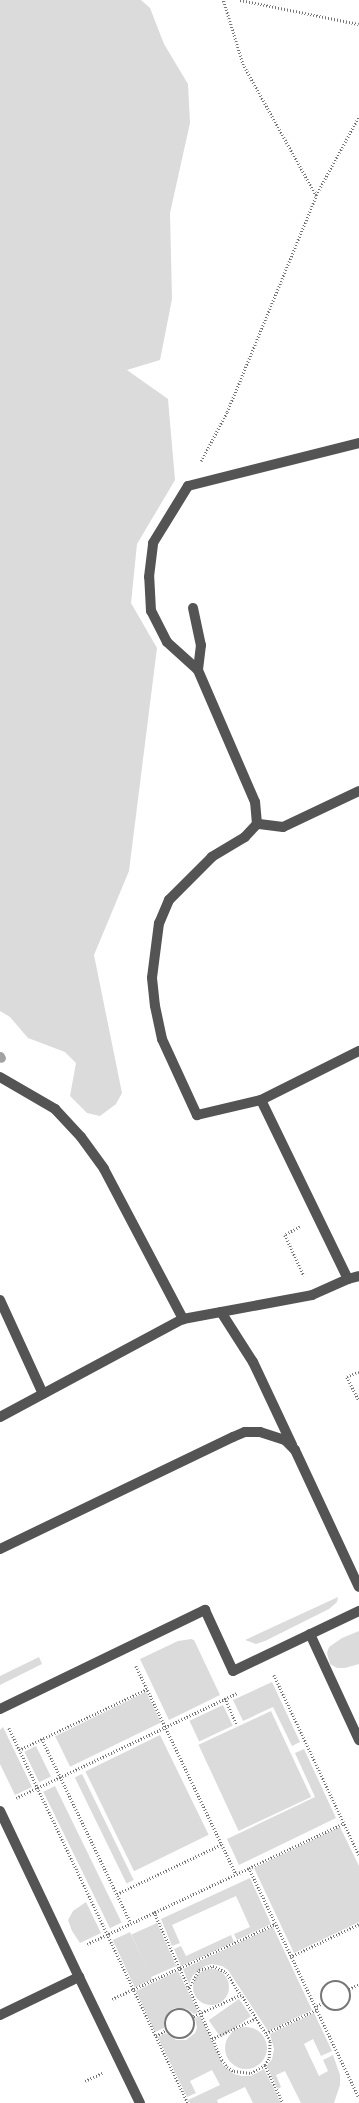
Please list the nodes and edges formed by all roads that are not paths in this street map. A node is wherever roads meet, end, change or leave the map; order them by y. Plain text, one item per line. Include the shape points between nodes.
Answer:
1 (359, 443) edge
2 (194, 608) dead end
3 (198, 670) junction
4 (359, 791) edge
5 (257, 824) junction
6 (359, 1052) edge
7 (0, 1077) edge
8 (261, 1100) junction
9 (359, 1276) edge
10 (348, 1279) junction
11 (0, 1300) edge
12 (220, 1312) junction
13 (183, 1319) junction
14 (43, 1394) junction
15 (0, 1417) edge
16 (295, 1450) junction
17 (0, 1548) edge
18 (359, 1587) edge
19 (359, 1611) edge
20 (310, 1634) junction
21 (0, 1709) edge
22 (359, 1740) edge
23 (0, 1812) edge
24 (79, 1977) junction
25 (0, 2015) edge
26 (140, 2103) edge

1 - 3 street via 188,486 153,543 149,577 151,611 167,642
2 - 3 street via 200,645
3 - 5 street via 255,802
4 - 5 street via 283,827
5 - 8 street via 245,837 212,857 169,900 159,923 152,978 162,1039 197,1115
6 - 8 street
7 - 13 street via 55,1109 81,1137 104,1169
8 - 10 street
9 - 10 street
10 - 12 street via 312,1295
11 - 14 street
12 - 13 street
12 - 16 street via 253,1362
13 - 14 street
14 - 15 street
16 - 17 street via 276,1435 245,1432
16 - 18 street
19 - 20 street
20 - 21 street via 233,1671 205,1610
20 - 22 street
23 - 24 street
24 - 25 street
24 - 26 street

